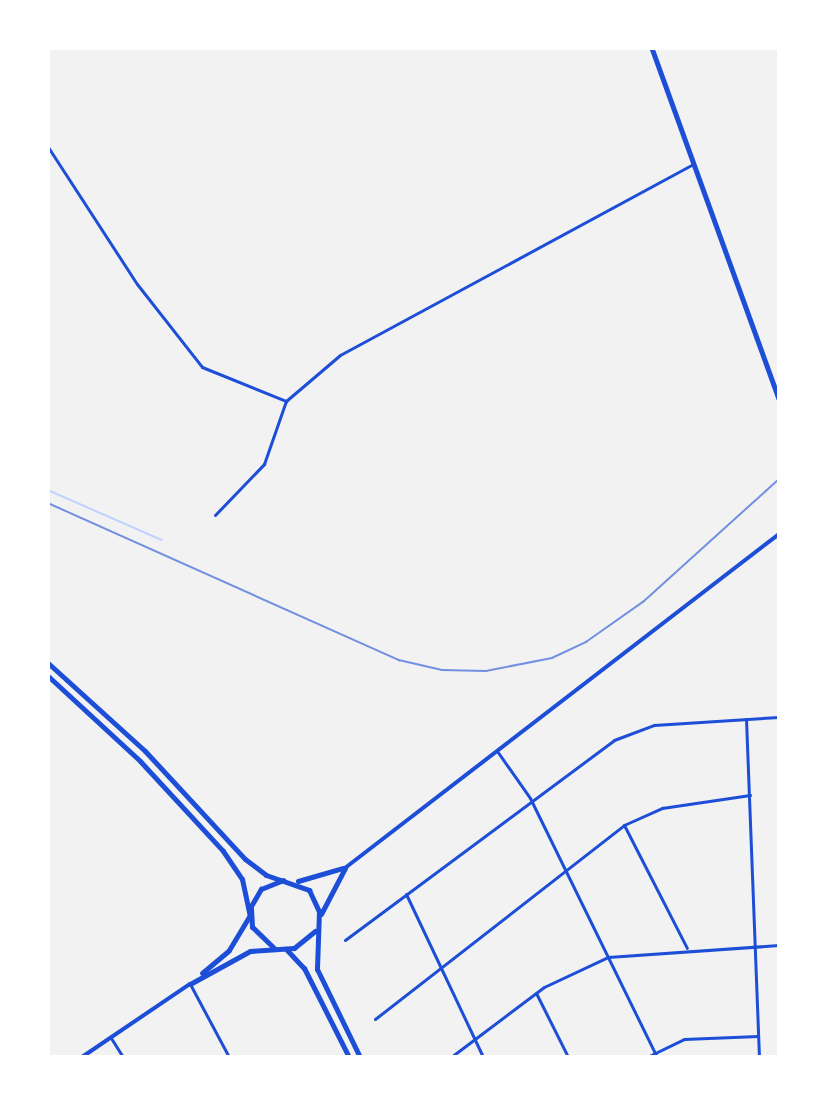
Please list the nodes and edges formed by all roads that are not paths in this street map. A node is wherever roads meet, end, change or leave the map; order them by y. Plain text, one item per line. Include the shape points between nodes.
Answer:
1 (652, 48) edge
2 (48, 147) edge
3 (693, 164) junction
4 (779, 398) edge
5 (286, 401) junction
6 (215, 515) dead end
7 (779, 534) edge
8 (48, 663) edge
9 (48, 676) edge
10 (779, 717) edge
11 (746, 719) junction
12 (496, 751) junction
13 (750, 795) junction
14 (530, 798) junction
15 (624, 825) junction
16 (345, 868) junction
17 (566, 872) junction
18 (288, 880) junction
19 (406, 894) junction
20 (250, 916) junction
21 (318, 924) junction
22 (345, 940) dead end
23 (779, 945) edge
24 (755, 946) junction
25 (687, 948) junction
26 (286, 949) junction
27 (608, 957) junction
28 (440, 970) junction
29 (190, 984) junction
30 (536, 993) junction
31 (375, 1019) dead end
32 (758, 1036) junction
33 (111, 1038) junction
34 (474, 1039) junction
35 (656, 1055) edge
36 (82, 1057) edge
37 (123, 1057) edge
38 (229, 1057) edge
39 (349, 1057) edge
40 (360, 1057) edge
41 (451, 1057) edge
42 (483, 1057) edge
43 (568, 1057) edge
44 (647, 1057) edge
45 (759, 1057) edge

1 - 3 main road
2 - 5 street via 136,284 202,367
3 - 4 main road
3 - 5 street via 350,348
5 - 6 street via 264,464
7 - 12 street
8 - 18 main road via 146,751 245,859 266,875
9 - 20 main road via 140,761 223,851 242,879
10 - 11 street
11 - 13 street
11 - 14 street via 654,725 629,733
12 - 14 street
12 - 16 street
13 - 15 street via 662,808
13 - 24 street
14 - 17 street
14 - 19 street
15 - 17 street
15 - 25 street
16 - 18 main road via 316,879
16 - 21 main road
17 - 27 street
17 - 28 street
18 - 20 main road via 261,889
18 - 21 main road via 309,890
19 - 22 street
19 - 28 street
20 - 26 main road via 257,936
20 - 29 main road via 229,950
21 - 26 main road via 302,944
21 - 40 main road via 317,969
23 - 24 street
24 - 25 street
24 - 32 street
25 - 27 street
26 - 29 main road via 250,951
26 - 39 main road via 304,968
27 - 30 street
27 - 35 street
28 - 31 street
28 - 34 street
29 - 33 street
29 - 38 street
30 - 34 street
30 - 43 street
32 - 35 street via 684,1039
32 - 45 street
33 - 36 street
33 - 37 street
34 - 41 street
34 - 42 street
35 - 44 street

